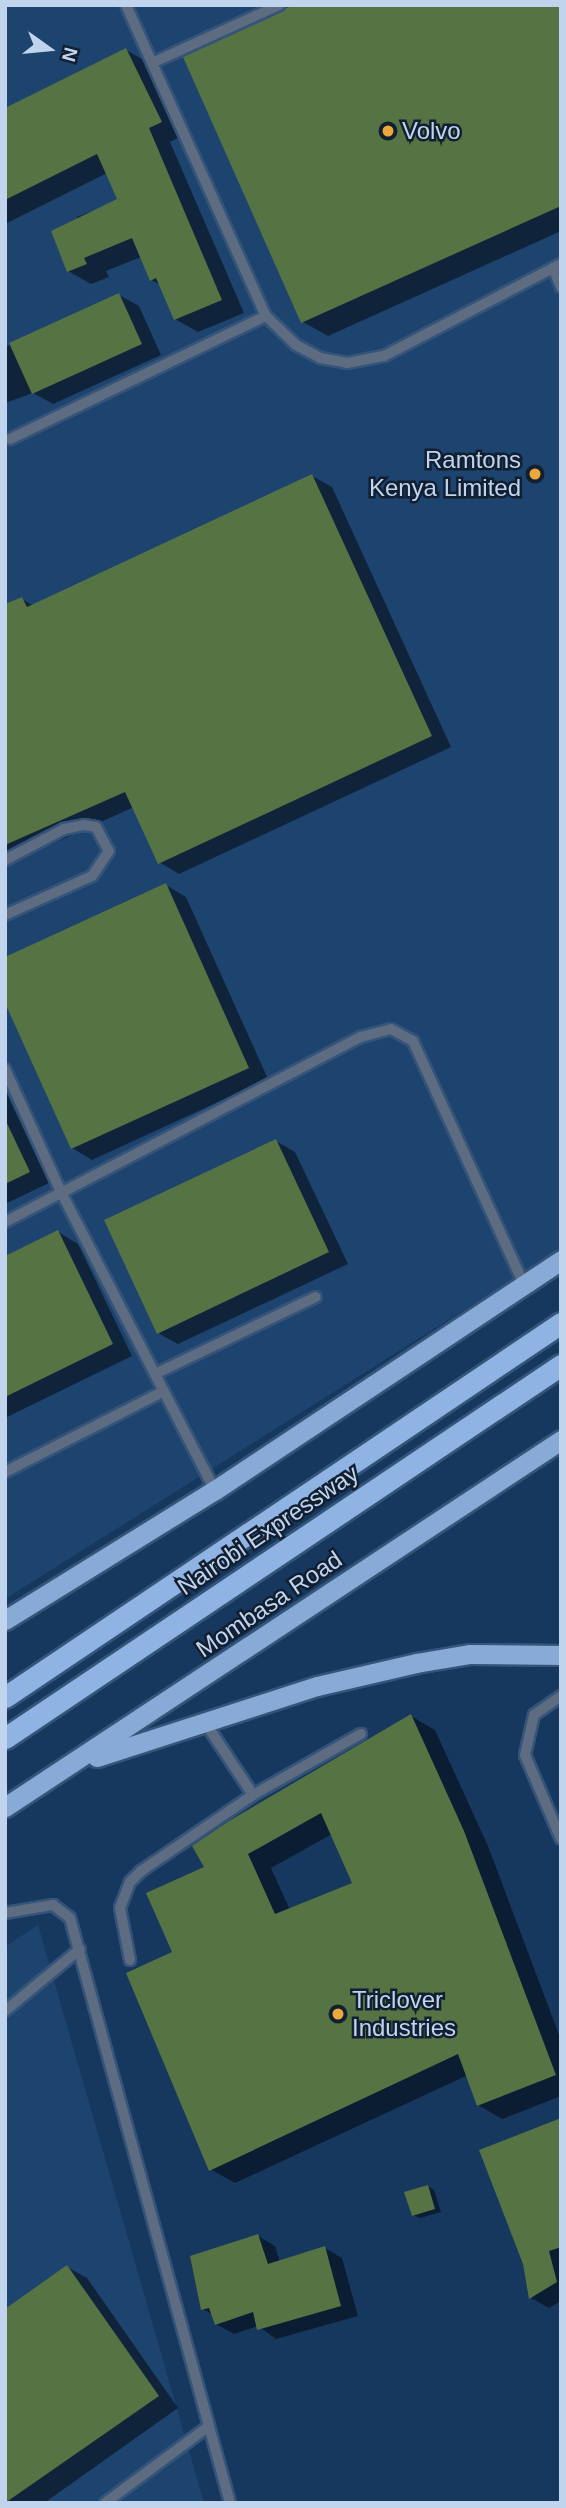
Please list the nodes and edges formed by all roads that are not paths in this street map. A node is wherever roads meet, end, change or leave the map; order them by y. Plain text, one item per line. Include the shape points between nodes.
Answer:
1 (126, 5) edge
2 (279, 5) edge
3 (152, 63) junction
4 (557, 266) edge
5 (561, 287) edge
6 (266, 316) junction
7 (10, 439) dead end
8 (5, 860) edge
9 (5, 915) edge
10 (5, 1069) edge
11 (62, 1194) junction
12 (5, 1222) edge
13 (561, 1260) edge
14 (524, 1285) junction
15 (316, 1297) dead end
16 (561, 1323) edge
17 (561, 1365) edge
18 (155, 1374) junction
19 (164, 1391) junction
20 (561, 1440) edge
21 (5, 1472) edge
22 (215, 1490) junction
23 (5, 1620) edge
24 (561, 1655) edge
25 (561, 1696) edge
26 (5, 1697) edge
27 (206, 1724) junction
28 (361, 1734) dead end
29 (5, 1738) edge
30 (80, 1762) junction
31 (253, 1795) junction
32 (5, 1807) edge
33 (561, 1839) edge
34 (5, 1913) edge
35 (80, 1949) junction
36 (130, 1960) dead end
37 (5, 2011) edge
38 (209, 2426) junction
39 (105, 2503) edge
40 (230, 2503) edge

1 - 3 lane
2 - 3 lane
3 - 6 lane
4 - 5 lane
4 - 6 lane via 384,356 347,363 320,358 296,345
6 - 7 lane
8 - 9 lane via 64,829 84,825 96,827 109,850 92,876
10 - 11 lane
11 - 12 lane
11 - 14 lane via 361,1037 391,1029 413,1041
11 - 18 lane
13 - 14 highway
14 - 22 highway
15 - 18 lane
16 - 26 highway, Nairobi Expressway
17 - 29 highway, Nairobi Expressway
18 - 19 lane
19 - 21 lane
19 - 22 lane
20 - 30 highway, Mombasa Road
22 - 23 highway
24 - 27 highway via 470,1654 416,1663 317,1686
25 - 33 lane via 534,1714 526,1755
27 - 30 highway
27 - 31 lane
28 - 31 lane
30 - 32 highway, Mombasa Road
31 - 36 lane via 130,1882 120,1920
34 - 35 lane via 58,1906 70,1918
35 - 37 lane
35 - 38 lane
38 - 39 lane
38 - 40 lane

